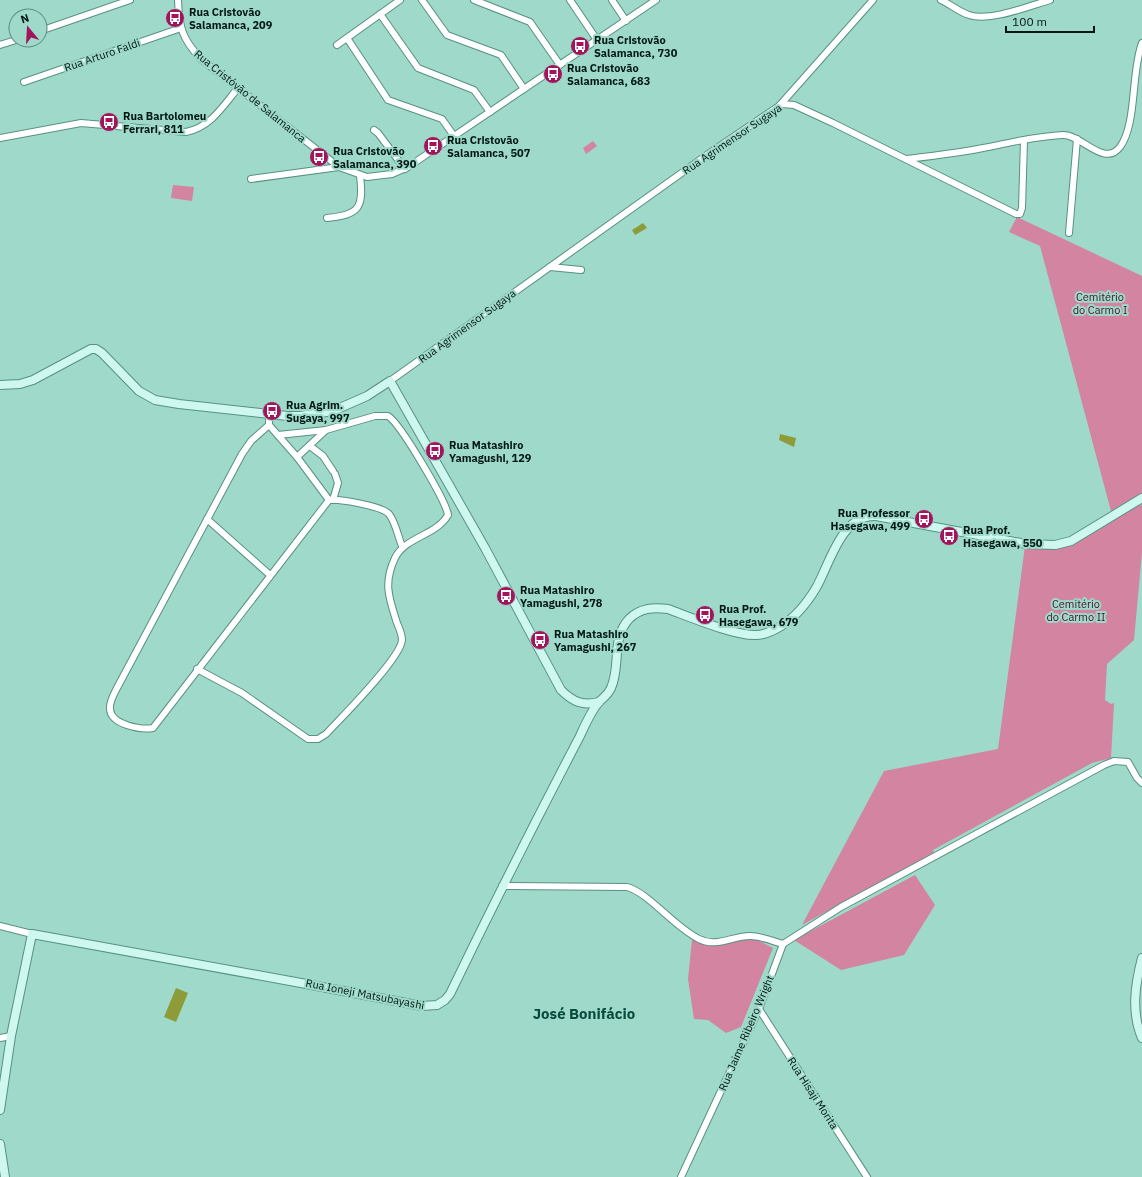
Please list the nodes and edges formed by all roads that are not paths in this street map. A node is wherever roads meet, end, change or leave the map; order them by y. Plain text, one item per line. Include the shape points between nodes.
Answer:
1 (130, 0) edge
2 (178, 0) edge
3 (400, 0) edge
4 (422, 0) edge
5 (474, 0) edge
6 (570, 0) edge
7 (612, 0) edge
8 (656, 0) edge
9 (873, 0) edge
10 (941, 0) edge
11 (1050, 0) edge
12 (380, 14) junction
13 (626, 21) junction
14 (48, 28) edge
15 (181, 28) junction
16 (347, 38) junction
17 (597, 40) junction
18 (1142, 43) edge
19 (337, 45) dead end
20 (560, 65) junction
21 (24, 82) dead end
22 (238, 88) junction
23 (524, 89) junction
24 (779, 105) junction
25 (490, 112) junction
26 (374, 130) dead end
27 (454, 136) junction
28 (0, 138) edge
29 (1076, 139) junction
30 (1024, 140) junction
31 (907, 159) junction
32 (339, 167) junction
33 (404, 169) junction
34 (360, 176) junction
35 (251, 179) dead end
36 (327, 218) dead end
37 (1069, 233) dead end
38 (550, 267) junction
39 (581, 270) dead end
40 (390, 381) junction
41 (0, 386) edge
42 (269, 419) junction
43 (326, 430) junction
44 (278, 435) junction
45 (310, 446) junction
46 (297, 457) junction
47 (1142, 498) edge
48 (331, 500) junction
49 (207, 519) junction
50 (402, 546) junction
51 (270, 575) junction
52 (197, 669) junction
53 (599, 702) junction
54 (1142, 783) edge
55 (502, 886) junction
56 (0, 926) edge
57 (32, 934) junction
58 (783, 944) junction
59 (1142, 958) edge
60 (759, 1008) junction
61 (11, 1036) junction
62 (0, 1038) edge
63 (1142, 1038) edge
64 (0, 1110) edge
65 (0, 1144) edge
66 (5, 1177) edge
67 (681, 1177) edge
68 (867, 1177) edge

1 - 14 street
2 - 15 street, Rua Cristóvão de Salamanca
3 - 12 street
4 - 23 street via 447,35 501,55
5 - 20 street via 530,22
6 - 17 street
7 - 13 street
8 - 13 street, Rua Cristóvão de Salamanca
9 - 24 street
10 - 11 street via 968,15 983,17 1015,11
12 - 16 street
12 - 25 street via 418,68 474,90
13 - 17 street, Rua Cristóvão de Salamanca
15 - 21 street, Rua Arturo Faldi
15 - 22 street, Rua Cristóvão de Salamanca via 193,50
16 - 19 street
16 - 27 street via 388,100 442,119
17 - 20 street, Rua Cristóvão de Salamanca
18 - 29 street via 1137,56 1130,117 1121,145 1112,153 1100,152
20 - 23 street, Rua Cristóvão de Salamanca
22 - 28 street via 210,122 196,130 186,132 81,123
22 - 32 street, Rua Cristóvão de Salamanca
23 - 25 street, Rua Cristóvão de Salamanca
24 - 31 street, Rua Agrimensor Sugaya via 794,105
24 - 38 street, Rua Agrimensor Sugaya
25 - 27 street, Rua Cristóvão de Salamanca
26 - 33 street
27 - 33 street, Rua Cristóvão de Salamanca
29 - 30 street via 1066,134
29 - 37 street
30 - 31 street
30 - 31 street, Rua Agrimensor Sugaya via 1023,202 1022,211 1018,214 1009,212
32 - 34 street, Rua Cristóvão de Salamanca
32 - 35 street
33 - 34 street, Rua Cristóvão de Salamanca via 381,177
34 - 36 street via 362,188 358,209 344,216
38 - 39 street
38 - 40 street, Rua Agrimensor Sugaya
40 - 42 main road, Rua Agrimensor Sugaya via 367,396 334,411
40 - 53 main road via 562,690 569,698 580,703
41 - 42 main road, Rua Agrimensor Sugaya via 33,380 86,350 96,349 138,391 155,400
42 - 44 street
42 - 49 street via 246,447
43 - 44 street
43 - 45 street
43 - 50 street via 383,415 393,419 397,424 446,507 448,516 441,524
44 - 46 street
45 - 46 street
45 - 48 street via 323,456 334,472 338,483
46 - 48 street
47 - 53 main road, Rua Ioneji Matsubayashi via 1071,541 1055,545 1026,544 876,516 860,518 839,541 816,587 799,612 767,633 747,635 668,609 652,608 638,612 629,619 621,631 614,682 607,695
48 - 50 street via 384,511 392,520
48 - 51 street
49 - 51 street
49 - 52 street via 117,688 110,702 110,710 114,717 129,726 153,728
50 - 52 street via 395,558 387,584 388,596 400,632 401,646 385,669 326,734 318,739 308,739 242,693
51 - 52 street
53 - 55 main road, Rua Ioneji Matsubayashi
54 - 58 street via 1128,762 1114,761 1104,765 841,908
55 - 57 main road, Rua Ioneji Matsubayashi via 450,994 441,1003 429,1007
55 - 58 street via 627,887 638,892 679,928 699,939 714,942 752,936
56 - 57 street, Rua Ioneji Matsubayashi
57 - 61 main road
58 - 60 street, Rua Jaime Ribeiro Wright
59 - 63 main road via 1135,1000 1138,1028
60 - 67 street, Rua Jaime Ribeiro Wright
60 - 68 street, Rua Hisaji Morita
61 - 62 street
61 - 64 main road
65 - 66 main road

